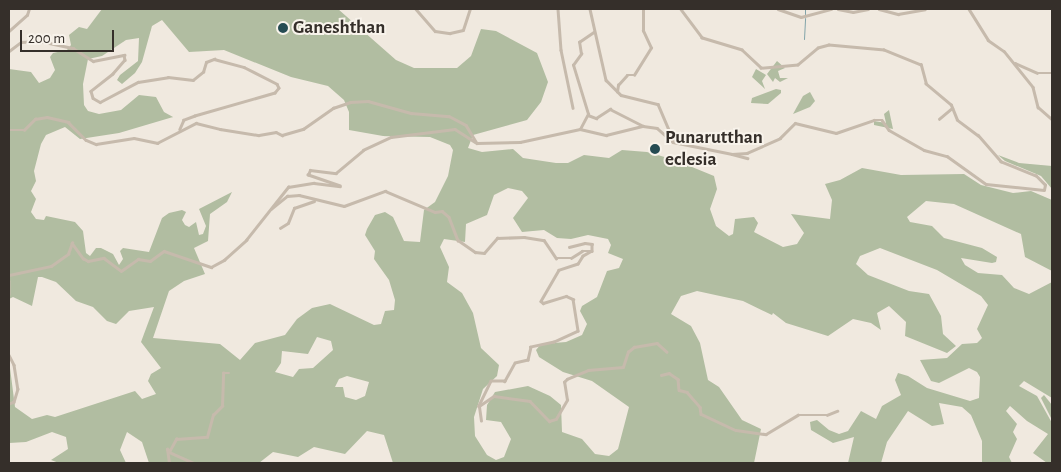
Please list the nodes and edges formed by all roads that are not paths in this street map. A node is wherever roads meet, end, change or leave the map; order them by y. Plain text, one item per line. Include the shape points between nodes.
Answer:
1 (29, 9) edge
2 (70, 9) edge
3 (89, 9) edge
4 (416, 9) edge
5 (470, 9) edge
6 (558, 9) edge
7 (590, 9) edge
8 (643, 9) edge
9 (680, 9) edge
10 (778, 9) edge
11 (830, 9) edge
12 (838, 9) edge
13 (868, 9) edge
14 (879, 9) edge
15 (926, 9) edge
16 (970, 9) edge
17 (9, 31) edge
18 (594, 32) junction
19 (9, 51) edge
20 (1010, 58) junction
21 (1052, 73) edge
22 (617, 94) junction
23 (573, 108) dead end
24 (952, 108) junction
25 (588, 114) junction
26 (939, 119) dead end
27 (1052, 119) edge
28 (643, 126) junction
29 (180, 129) junction
30 (580, 129) junction
31 (9, 130) edge
32 (673, 142) junction
33 (477, 143) junction
34 (732, 154) junction
35 (747, 158) dead end
36 (315, 200) junction
37 (271, 208) junction
38 (280, 228) dead end
39 (569, 247) dead end
40 (592, 251) junction
41 (9, 275) edge
42 (9, 281) edge
43 (9, 294) edge
44 (667, 352) dead end
45 (9, 355) edge
46 (229, 373) dead end
47 (661, 375) dead end
48 (9, 404) edge
49 (479, 406) junction
50 (837, 411) dead end
51 (481, 421) dead end
52 (170, 452) junction
53 (169, 463) edge
54 (194, 463) edge

1 - 17 street via 27,15
2 - 3 street
4 - 5 street via 436,31 450,33 463,30
6 - 23 street via 560,50
7 - 18 street
8 - 22 street via 643,31 651,48 634,75 627,75 618,85
9 - 24 street via 702,38 742,50 761,68 798,65 818,48 829,45 872,47 894,52 921,65 926,84
10 - 11 street via 801,17
12 - 13 street via 853,12
14 - 15 street via 898,14
16 - 20 street via 988,40
18 - 22 street via 606,80
18 - 25 street via 579,42 581,54 573,65
19 - 29 street via 21,42 40,41 73,48 93,61 124,55 125,60 113,74 92,91 93,98 100,102 138,82 168,77 193,80 202,72 206,62 214,59 244,67 279,88 274,93 184,120
20 - 21 street via 1037,72
20 - 27 street via 1032,87 1038,107
22 - 32 street via 658,104
24 - 26 street
24 - 34 street via 957,120 978,136 1000,162 1036,176 1045,185 1044,190 986,184 947,156 924,150 889,130 882,120 836,133 796,123 780,138 747,153
25 - 28 street via 596,118 610,109
25 - 30 street
28 - 30 street via 606,135
28 - 32 street via 657,128
29 - 31 street via 165,139 148,143 134,138 96,144 86,140 68,122 53,118 34,119 24,130
29 - 33 street via 196,123 259,135 276,132 282,135 303,129 334,108 350,102 368,101 411,113 449,116 466,125
30 - 33 street via 520,142
32 - 34 street
33 - 37 street via 455,129 391,137 363,150 336,172 310,170 307,174 338,183 338,187 295,184 281,192
34 - 35 street
36 - 37 street via 287,196
36 - 38 street via 298,205 288,223
36 - 40 street via 344,206 366,196 389,192 435,212 442,211 458,240 475,252 484,253 497,238 524,237 544,240 556,258 571,258 582,251
37 - 41 street via 246,240 224,260 211,266 164,251 150,261 138,259 121,271 104,258 88,261 72,243 68,254 51,266
39 - 40 street via 592,244
40 - 49 street via 578,264 568,264 559,270 541,301 566,296 573,298 578,331 554,342 531,347 528,360 515,363 504,381 491,381
42 - 43 street
44 - 49 street via 656,343 634,347 628,352 623,367 588,370 567,379 564,382 567,400 556,418 549,421 530,401 494,396
45 - 48 street via 18,389 14,402
46 - 52 street via 223,373 222,406 213,415 207,437 176,439 170,450 167,449
47 - 50 street via 670,372 678,379 679,390 687,392 700,407 701,414 736,430 766,434 798,415 828,415
49 - 51 street
52 - 53 street
52 - 54 street

